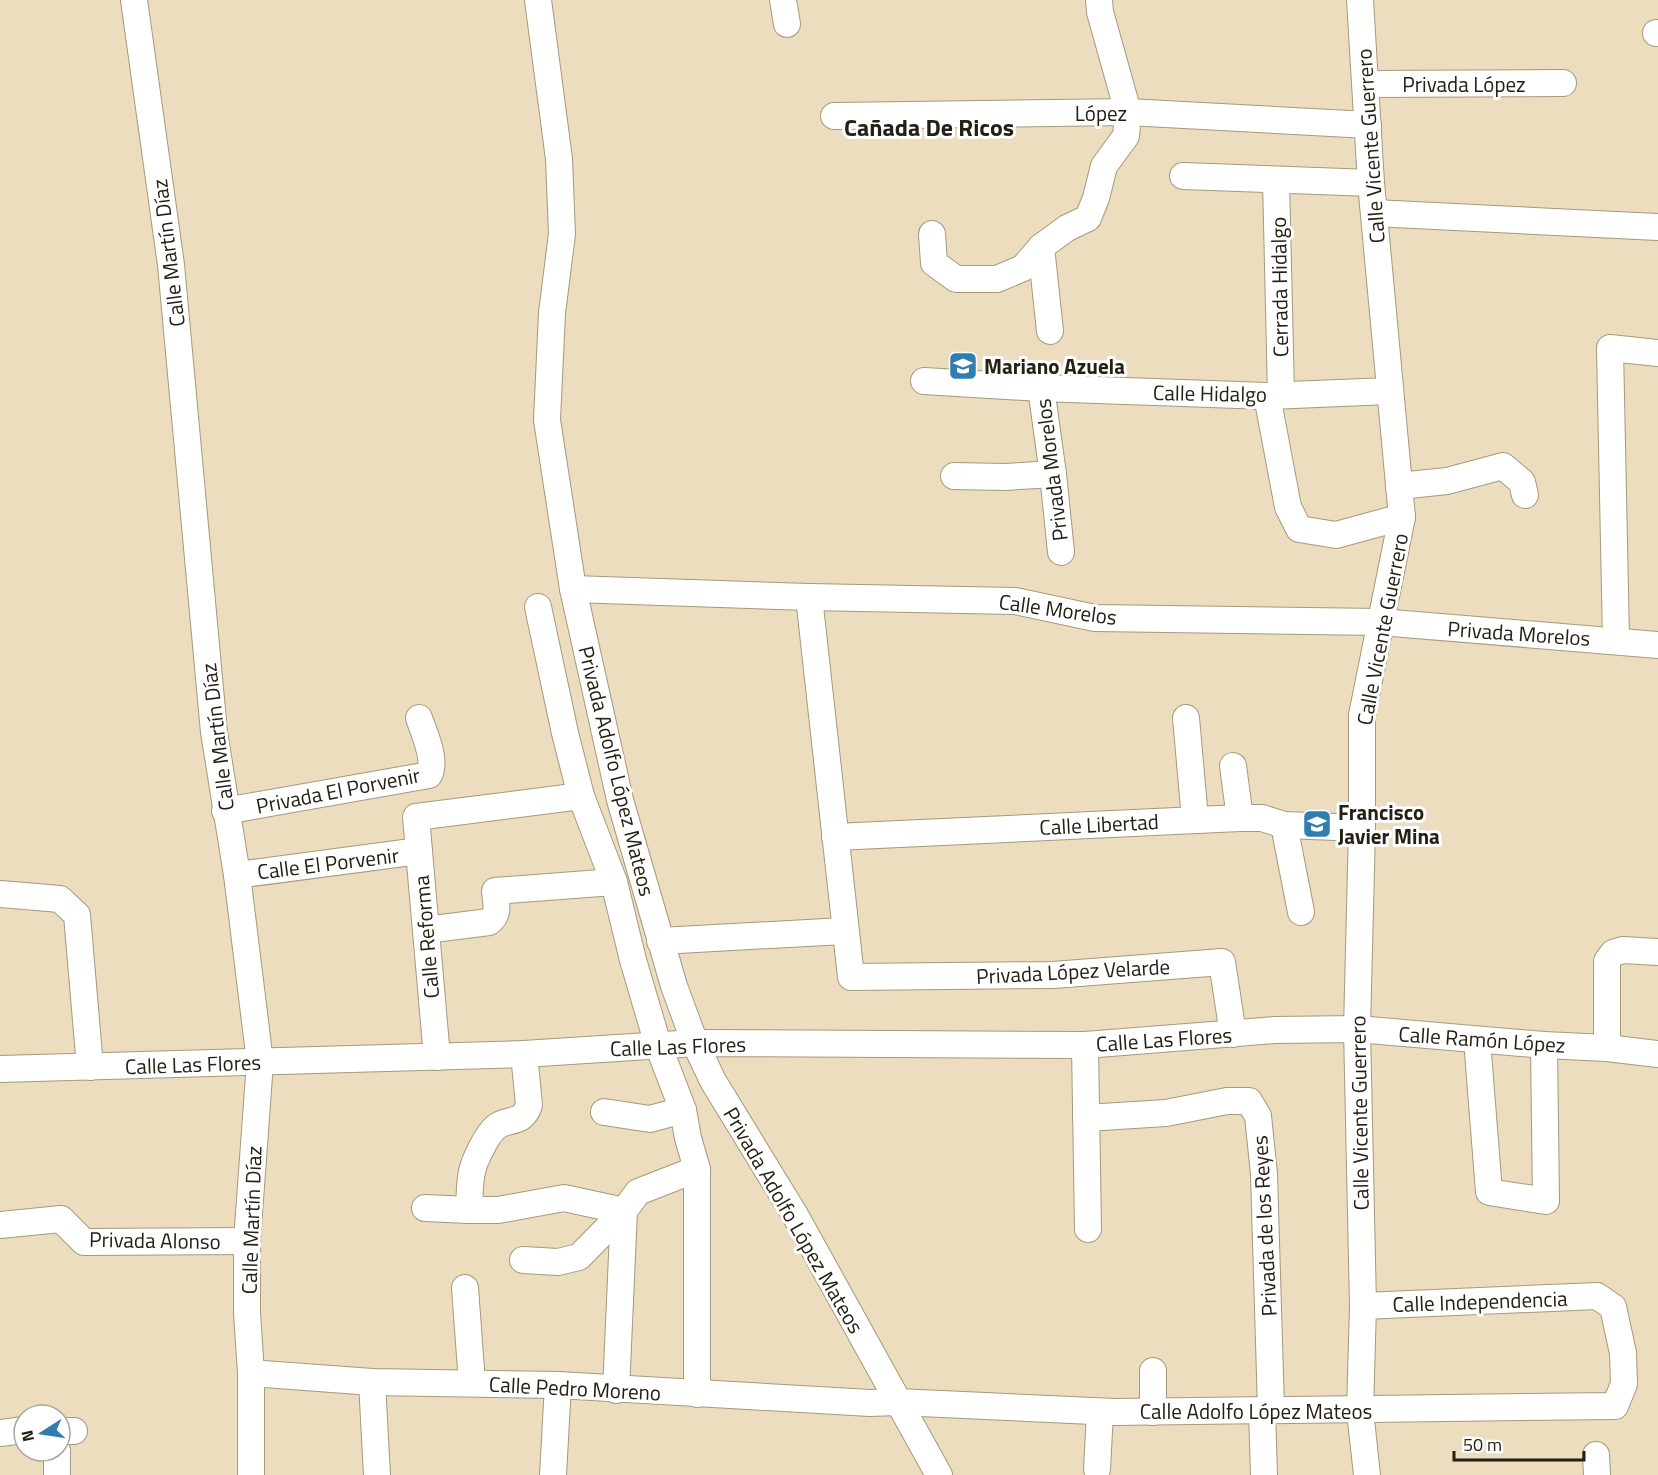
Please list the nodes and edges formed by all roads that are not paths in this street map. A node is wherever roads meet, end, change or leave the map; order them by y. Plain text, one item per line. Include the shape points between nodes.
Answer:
1 (134, 0) edge
2 (538, 0) edge
3 (1099, 0) edge
4 (1360, 0) edge
5 (1563, 83) dead end
6 (1366, 84) junction
7 (1128, 112) junction
8 (834, 116) dead end
9 (1368, 124) junction
10 (1183, 176) dead end
11 (1276, 180) junction
12 (1371, 183) junction
13 (1374, 213) junction
14 (1658, 227) edge
15 (932, 234) dead end
16 (1041, 247) junction
17 (1050, 332) dead end
18 (1658, 353) edge
19 (924, 381) dead end
20 (1041, 388) junction
21 (1389, 392) junction
22 (1274, 395) junction
23 (1053, 474) junction
24 (954, 476) dead end
25 (1399, 486) junction
26 (1524, 495) dead end
27 (1402, 517) junction
28 (1060, 552) dead end
29 (573, 589) junction
30 (808, 597) junction
31 (538, 607) dead end
32 (1380, 622) junction
33 (1616, 640) junction
34 (1658, 645) edge
35 (419, 718) dead end
36 (1186, 718) dead end
37 (1233, 766) dead end
38 (581, 796) junction
39 (225, 811) junction
40 (1240, 818) junction
41 (1195, 819) junction
42 (1284, 825) junction
43 (1362, 828) junction
44 (835, 837) junction
45 (419, 851) junction
46 (237, 874) junction
47 (614, 882) junction
48 (0, 894) edge
49 (1301, 912) dead end
50 (426, 930) junction
51 (844, 931) junction
52 (660, 941) junction
53 (1658, 952) edge
54 (1357, 1029) junction
55 (1233, 1034) junction
56 (1477, 1040) junction
57 (675, 1044) junction
58 (1085, 1045) junction
59 (1544, 1045) junction
60 (1607, 1048) junction
61 (524, 1054) junction
62 (1658, 1054) edge
63 (437, 1057) junction
64 (260, 1062) junction
65 (90, 1067) junction
66 (0, 1070) edge
67 (683, 1110) junction
68 (604, 1112) dead end
69 (1086, 1118) junction
70 (697, 1169) junction
71 (425, 1208) dead end
72 (469, 1210) junction
73 (624, 1211) junction
74 (0, 1225) edge
75 (1088, 1228) dead end
76 (247, 1241) junction
77 (523, 1260) dead end
78 (465, 1288) dead end
79 (1363, 1306) junction
80 (1153, 1371) dead end
81 (251, 1373) junction
82 (372, 1382) junction
83 (472, 1383) junction
84 (558, 1385) junction
85 (616, 1389) junction
86 (698, 1394) junction
87 (898, 1402) junction
88 (1615, 1406) joint
89 (1266, 1410) junction
90 (1360, 1410) junction
91 (1100, 1412) junction
92 (1153, 1412) junction
93 (1097, 1469) dead end
94 (251, 1475) edge
95 (377, 1475) edge
96 (553, 1475) edge
97 (939, 1475) edge
98 (1264, 1475) edge
99 (1366, 1475) edge

1 - 39 street, Calle Martín Díaz via 171,265 214,732
2 - 29 street, Privada Adolfo López Mateos via 559,159 562,234 552,313 547,420
3 - 7 street
4 - 6 street, Calle Vicente Guerrero
5 - 6 street, Privada López
6 - 9 street, Calle Vicente Guerrero
7 - 8 street, López
7 - 9 street, López
7 - 16 street via 1126,136 1104,166 1088,218
9 - 12 street, Calle Vicente Guerrero
10 - 11 street
11 - 12 street
11 - 22 street, Cerrada Hidalgo
12 - 13 street, Calle Vicente Guerrero
13 - 14 street
13 - 21 street, Calle Vicente Guerrero
15 - 16 street via 934,263 956,279 997,279 1023,268
16 - 17 street
18 - 33 street via 1610,348
19 - 20 street, Calle Hidalgo
20 - 22 street, Calle Hidalgo
20 - 23 street, Privada Morelos
21 - 22 street, Calle Hidalgo
21 - 25 street, Calle Vicente Guerrero
22 - 27 street, Cerrada Hidalgo via 1288,507 1299,529 1335,535
23 - 24 street
23 - 28 street, Privada Morelos
25 - 26 street via 1447,481 1503,466 1522,482
25 - 27 street, Calle Vicente Guerrero
27 - 32 street, Calle Vicente Guerrero
29 - 30 street, Calle Morelos
29 - 52 street, Privada Adolfo López Mateos via 620,800
30 - 32 street, Calle Morelos via 1015,600 1095,618
30 - 44 street
31 - 38 street
32 - 33 street, Privada Morelos
32 - 43 street, Calle Vicente Guerrero via 1362,715
33 - 34 street, Privada Morelos
35 - 39 street, Privada El Porvenir via 430,754 429,775
36 - 41 street
37 - 40 street
38 - 45 street, Calle Reforma via 416,817
38 - 47 street
39 - 46 street, Calle Martín Díaz
40 - 41 street, Calle Libertad
40 - 42 street, Calle Libertad
41 - 44 street, Calle Libertad
42 - 43 street, Calle Libertad
42 - 49 street
43 - 54 street, Calle Vicente Guerrero
44 - 51 street
45 - 46 street, Calle El Porvenir
45 - 50 street, Calle Reforma
46 - 64 street, Calle Martín Díaz
47 - 50 street via 495,891 497,911 489,922
47 - 57 street via 633,960
48 - 65 street via 60,899 76,915
50 - 63 street, Calle Reforma
51 - 52 street
51 - 55 street, Privada López Velarde via 851,977 1053,975 1222,962
52 - 57 street, Privada Adolfo López Mateos
53 - 60 street via 1623,950 1613,953 1607,961
54 - 55 street, Calle Las Flores
54 - 56 street, Calle Ramón López
54 - 79 street, Calle Vicente Guerrero
55 - 58 street, Calle Las Flores
56 - 59 street, Calle Ramón López
56 - 59 street via 1489,1192 1546,1201
57 - 58 street, Calle Las Flores
57 - 61 street, Calle Las Flores
57 - 67 street
57 - 87 street, Privada Adolfo López Mateos via 713,1081 795,1215
58 - 69 street
59 - 60 street, Calle Ramón López
60 - 62 street, Calle Ramón López
61 - 63 street, Calle Las Flores
61 - 72 street via 529,1105 516,1120 496,1127 483,1144 472,1172
63 - 64 street, Calle Las Flores
64 - 65 street, Calle Las Flores
64 - 76 street, Calle Martín Díaz
65 - 66 street, Calle Las Flores
67 - 68 street via 650,1119
67 - 70 street
69 - 75 street
69 - 89 street, Privada de los Reyes via 1166,1113 1227,1101 1249,1101 1258,1116 1264,1174
70 - 73 street via 638,1192
70 - 86 street
71 - 72 street
72 - 73 street via 498,1210 564,1198
73 - 77 street via 579,1257 558,1262
73 - 85 street
74 - 76 street, Privada Alonso via 61,1219 84,1242
76 - 81 street, Calle Martín Díaz
78 - 83 street
79 - 88 street, Calle Independencia via 1597,1296 1613,1307 1623,1353 1624,1384
79 - 90 street, Calle Vicente Guerrero
80 - 92 street
81 - 82 street, Calle Pedro Moreno
81 - 94 street, Calle Martín Díaz
82 - 83 street, Calle Pedro Moreno
82 - 95 street
83 - 84 street, Calle Pedro Moreno
84 - 85 street, Calle Pedro Moreno
84 - 96 street
85 - 86 street, Calle Pedro Moreno
86 - 87 street, Calle Pedro Moreno
87 - 91 street, Calle Adolfo López Mateos
87 - 97 street, Privada Adolfo López Mateos
88 - 90 street, Calle Adolfo López Mateos
89 - 90 street, Calle Adolfo López Mateos
89 - 92 street, Calle Adolfo López Mateos
89 - 98 street
90 - 99 street, Calle Vicente Guerrero
91 - 92 street, Calle Adolfo López Mateos
91 - 93 street

